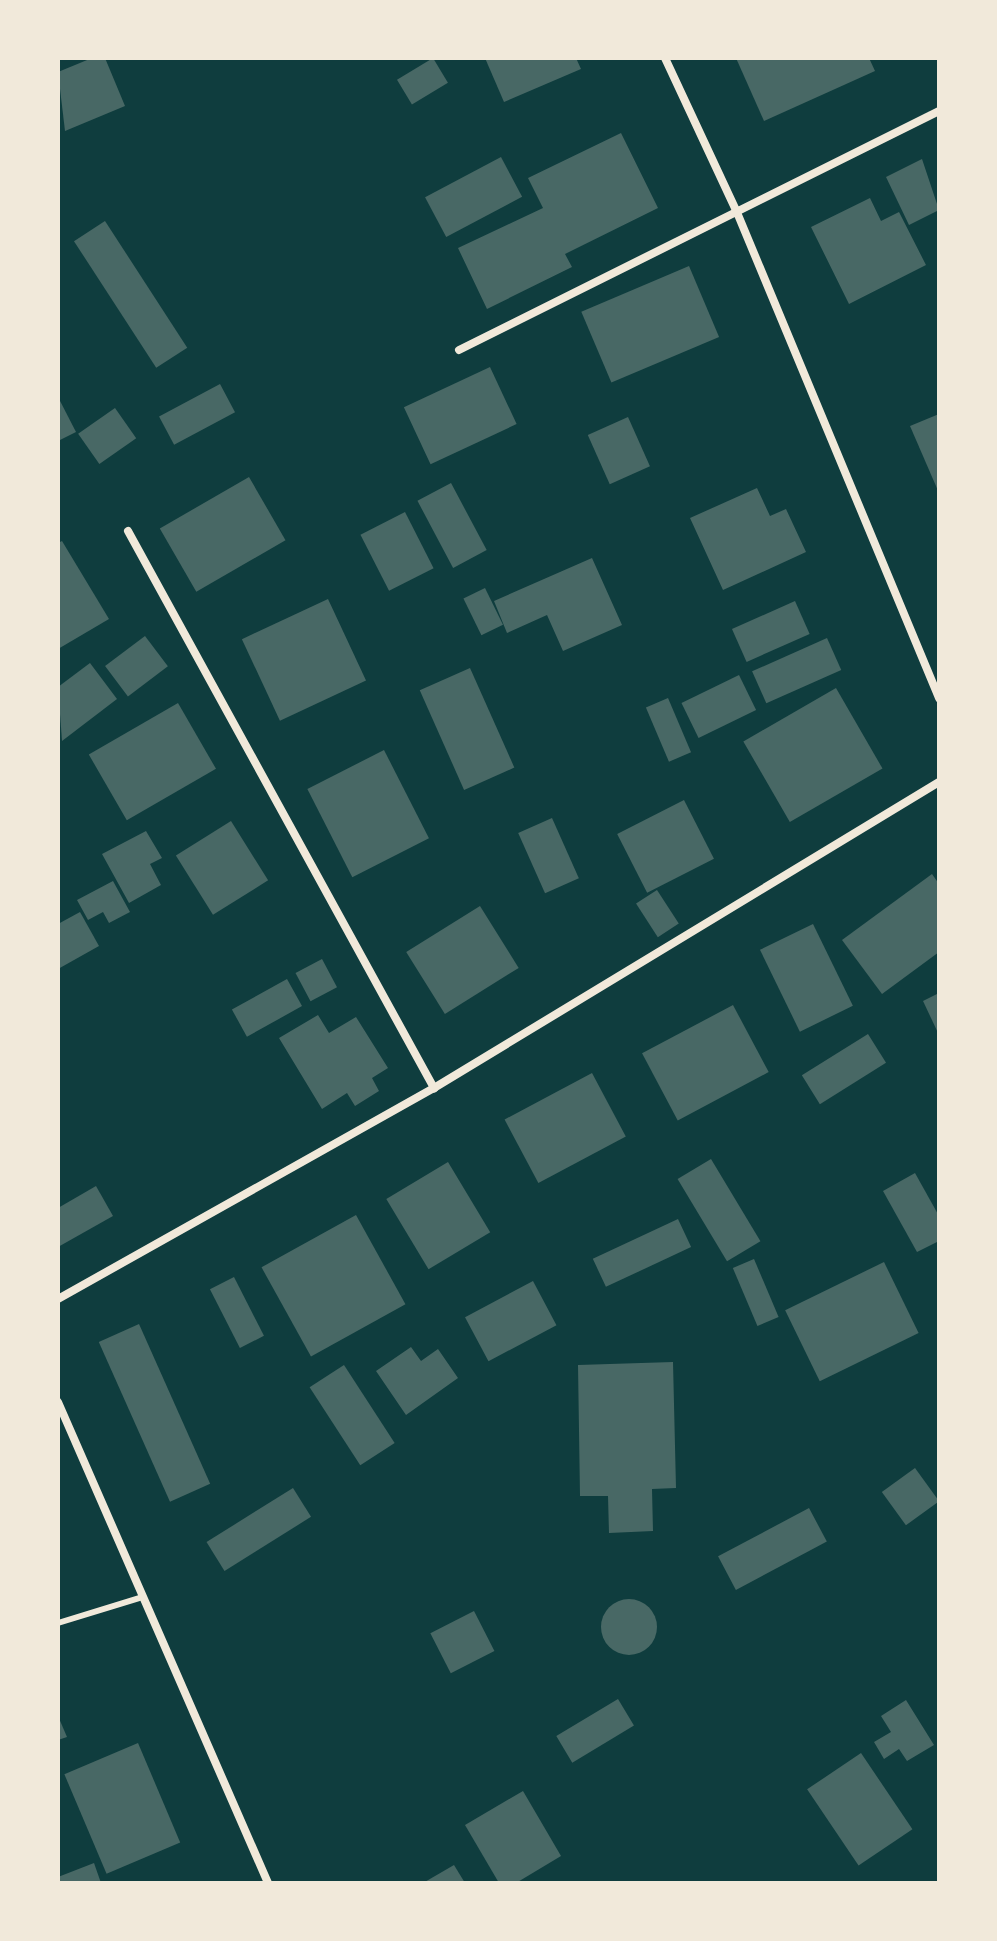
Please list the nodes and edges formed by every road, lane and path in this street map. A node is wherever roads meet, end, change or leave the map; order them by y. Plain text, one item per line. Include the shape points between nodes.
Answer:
1 (665, 58) edge
2 (939, 111) edge
3 (736, 210) junction
4 (459, 350) dead end
5 (128, 531) dead end
6 (939, 698) edge
7 (939, 782) edge
8 (434, 1088) junction
9 (58, 1299) edge
10 (58, 1402) edge
11 (143, 1597) junction
12 (58, 1623) edge
13 (268, 1883) edge

1 - 3 street
2 - 3 street
3 - 4 street
3 - 6 street
5 - 8 street
7 - 8 street
8 - 9 street
10 - 11 street
11 - 12 lane
11 - 13 street

